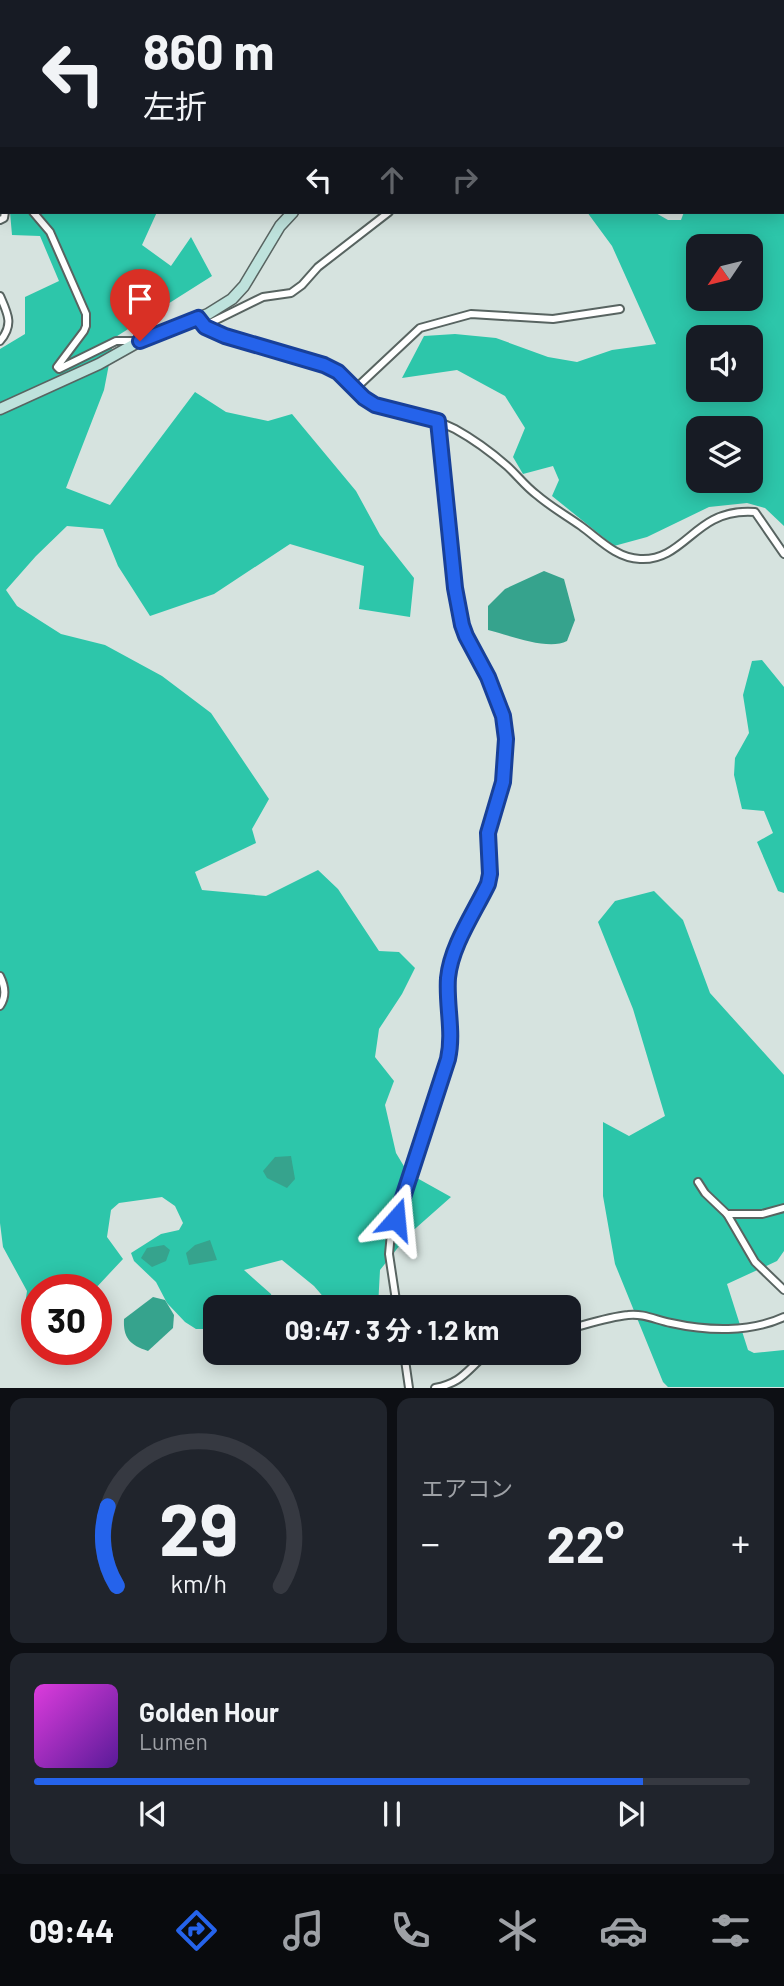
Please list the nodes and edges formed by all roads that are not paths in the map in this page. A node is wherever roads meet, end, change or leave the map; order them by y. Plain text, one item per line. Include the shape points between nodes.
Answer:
1 (35, 214) edge
2 (291, 214) edge
3 (386, 214) edge
4 (0, 296) edge
5 (620, 309) dead end
6 (198, 318) junction
7 (0, 341) edge
8 (140, 341) junction
9 (355, 389) junction
10 (0, 409) edge
11 (438, 421) junction
12 (784, 554) edge
13 (0, 976) edge
14 (0, 1006) edge
15 (698, 1182) dead end
16 (784, 1208) edge
17 (727, 1214) junction
18 (784, 1290) edge
19 (395, 1295) edge
20 (784, 1317) edge
21 (581, 1326) edge
22 (406, 1365) edge
23 (475, 1365) edge
24 (409, 1388) edge
25 (435, 1388) edge

1 - 8 street via 58,247 86,314 84,331 57,367 116,341
2 - 6 main road via 244,286 232,299
3 - 6 street via 291,293 263,297 210,323
4 - 7 street via 9,321
5 - 9 street via 553,319 471,314 420,327
6 - 8 main road
6 - 9 street via 205,327 225,336 324,365
8 - 10 main road
9 - 11 street via 384,409
11 - 12 street via 474,440 537,495 607,547 629,557 654,559 714,519 748,512 755,512
11 - 19 street via 462,625 503,716 506,754 488,833 488,884 449,966 448,1059 391,1233
13 - 14 street via 5,999
15 - 17 street
16 - 17 street via 762,1214
17 - 18 street via 755,1262
20 - 21 street via 744,1329 629,1315
22 - 24 street
23 - 25 street via 451,1384

